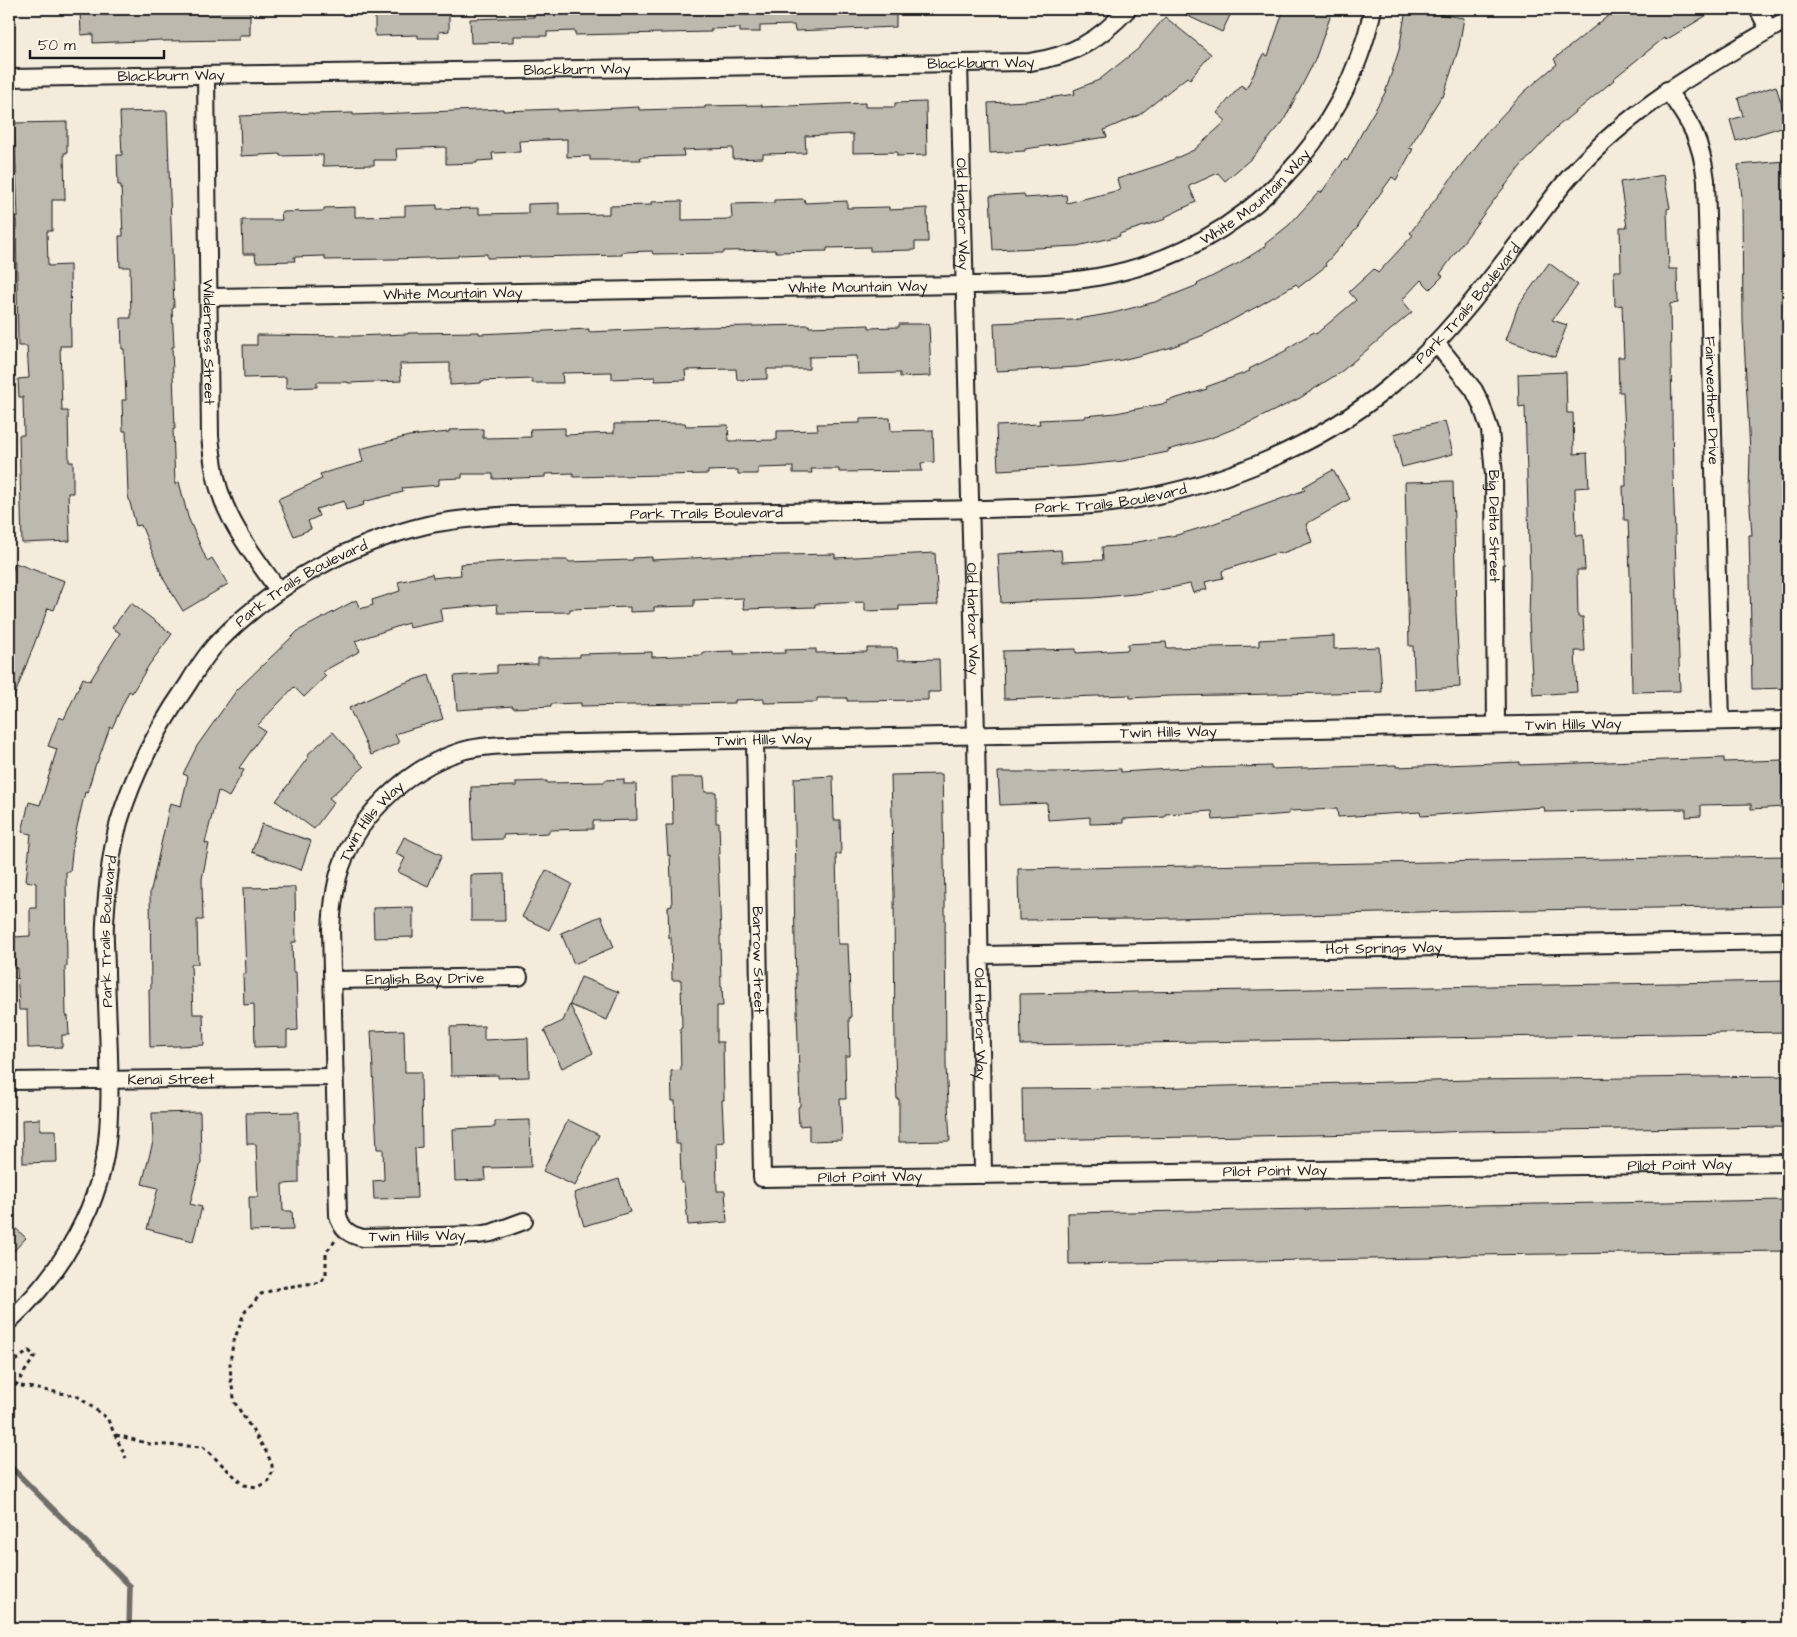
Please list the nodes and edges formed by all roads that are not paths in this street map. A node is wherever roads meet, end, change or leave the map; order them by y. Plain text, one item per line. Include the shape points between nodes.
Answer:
1 (1128, 9) edge
2 (1374, 9) edge
3 (1758, 9) edge
4 (1788, 19) edge
5 (1769, 30) junction
6 (959, 63) junction
7 (206, 76) junction
8 (9, 78) edge
9 (1667, 90) junction
10 (964, 285) junction
11 (210, 297) junction
12 (1436, 344) junction
13 (969, 510) junction
14 (279, 591) junction
15 (1788, 720) edge
16 (1721, 721) junction
17 (1496, 725) junction
18 (976, 735) junction
19 (755, 741) junction
20 (1788, 941) edge
21 (980, 955) junction
22 (519, 977) dead end
23 (333, 980) junction
24 (334, 1077) junction
25 (108, 1080) junction
26 (9, 1081) edge
27 (1788, 1163) edge
28 (983, 1175) junction
29 (762, 1178) joint
30 (524, 1221) dead end
31 (9, 1321) edge

1 - 6 street, Blackburn Way via 1101,34 1068,53 1030,62
2 - 10 street, White Mountain Way via 1357,61 1325,127 1282,181 1245,212 1197,242 1136,268 1063,281
3 - 5 street
4 - 5 street, Park Trails Boulevard
5 - 9 street, Park Trails Boulevard
6 - 7 street, Blackburn Way
6 - 10 street, Old Harbor Way
7 - 8 street, Blackburn Way
7 - 11 street, Wilderness Street
9 - 12 street, Park Trails Boulevard via 1618,129 1574,171 1477,298
9 - 16 street, Fairweather Drive via 1696,134 1706,180
10 - 11 street, White Mountain Way
10 - 13 street, Old Harbor Way
11 - 14 street, Wilderness Street via 213,465 230,516
12 - 13 street, Park Trails Boulevard via 1391,386 1340,421 1280,453 1216,480 1110,504
12 - 17 street, Big Delta Street via 1474,390 1490,430 1494,475
13 - 14 street, Park Trails Boulevard via 459,519 369,543 343,554
13 - 18 street, Old Harbor Way
14 - 25 street, Park Trails Boulevard via 218,642 197,670 160,727 130,791 111,862 105,925
15 - 16 street, Twin Hills Way
16 - 17 street, Twin Hills Way
17 - 18 street, Twin Hills Way
18 - 19 street, Twin Hills Way
18 - 21 street, Old Harbor Way
19 - 23 street, Twin Hills Way via 496,746 461,752 420,771 376,808 345,859 338,876 332,911
19 - 29 street, Barrow Street
20 - 21 street, Hot Springs Way
21 - 28 street, Old Harbor Way
22 - 23 street, English Bay Drive
23 - 24 street, Twin Hills Way
24 - 25 street, Kenai Street
24 - 30 street, Twin Hills Way via 338,1215 345,1230 363,1238 477,1235
25 - 26 street, Kenai Street
25 - 31 street, Park Trails Boulevard via 105,1155 90,1205 63,1258 44,1285
27 - 28 street, Pilot Point Way
28 - 29 street, Pilot Point Way

